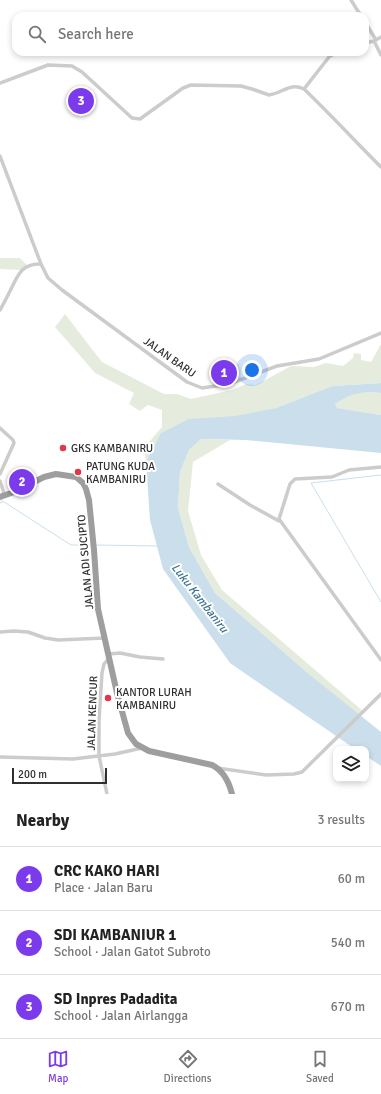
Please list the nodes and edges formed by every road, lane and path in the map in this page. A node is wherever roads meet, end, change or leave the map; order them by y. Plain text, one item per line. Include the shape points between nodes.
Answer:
1 (351, 0) edge
2 (359, 12) edge
3 (369, 29) edge
4 (381, 37) edge
5 (375, 40) junction
6 (369, 42) edge
7 (331, 56) edge
8 (381, 56) edge
9 (0, 84) edge
10 (304, 89) junction
11 (0, 156) edge
12 (381, 167) edge
13 (41, 264) junction
14 (0, 310) edge
15 (381, 333) edge
16 (0, 428) edge
17 (381, 467) edge
18 (0, 474) edge
19 (0, 481) edge
20 (218, 484) dead end
21 (2, 496) edge
22 (279, 521) junction
23 (0, 632) edge
24 (105, 638) junction
25 (109, 656) junction
26 (163, 659) dead end
27 (381, 660) edge
28 (381, 694) edge
29 (142, 748) junction
30 (99, 756) junction
31 (0, 757) edge
32 (217, 768) junction
33 (107, 794) edge
34 (232, 794) edge

1 - 2 street
3 - 5 street
4 - 5 street
5 - 6 street
5 - 8 street
7 - 10 street
9 - 10 street via 48,65 72,66 136,119 140,119 191,85 241,86 269,96 292,86
10 - 12 street
11 - 13 street, JALAN BARU
13 - 14 street via 23,270
13 - 15 street, JALAN BARU via 48,278 62,290 187,382 202,388 229,384 277,366 319,359
16 - 18 street via 14,443
17 - 22 street via 349,470 332,477 295,479 290,484
19 - 21 street
20 - 22 street
21 - 24 highway, JALAN ADI SUCIPTO via 50,475 64,474 76,477 83,484 88,493 96,598
22 - 27 street
23 - 24 street via 28,632 58,640
24 - 25 highway, JALAN ADI SUCIPTO
25 - 26 street via 122,653
25 - 29 highway, JALAN ADI SUCIPTO via 128,733
25 - 30 street, JALAN KENCUR via 102,673
28 - 32 street via 300,774 266,775
29 - 30 street
29 - 32 highway, JALAN ADI SUCIPTO
30 - 31 street via 63,760
30 - 33 street, JALAN KENCUR
32 - 34 highway via 227,778

